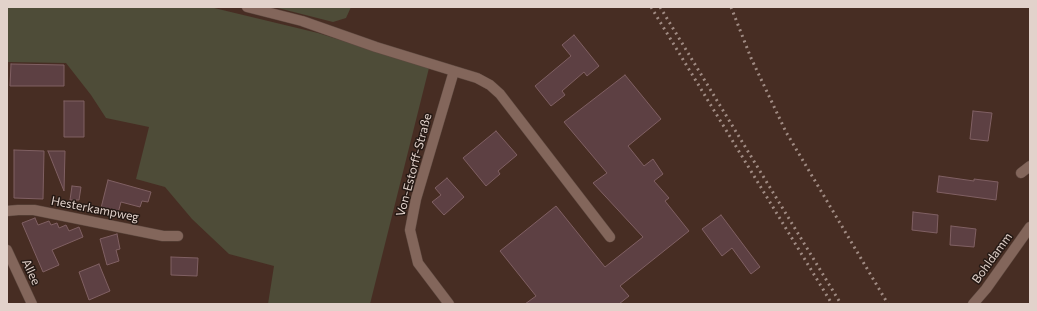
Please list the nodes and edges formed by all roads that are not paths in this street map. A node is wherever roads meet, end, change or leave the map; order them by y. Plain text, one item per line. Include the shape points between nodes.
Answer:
1 (247, 7) edge
2 (454, 71) junction
3 (1030, 166) edge
4 (1021, 173) dead end
5 (7, 212) edge
6 (1030, 227) edge
7 (178, 236) dead end
8 (610, 237) dead end
9 (7, 250) edge
10 (32, 304) edge
11 (449, 304) edge
12 (973, 304) edge

1 - 2 street via 302,20 376,47
2 - 8 street via 477,78 500,94
2 - 11 street, Von-Estorff-Straße via 416,199 410,230 418,263
3 - 4 street
5 - 7 street, Hesterkampweg via 34,210 163,236
6 - 12 street, Bohldamm
9 - 10 street, Allee

